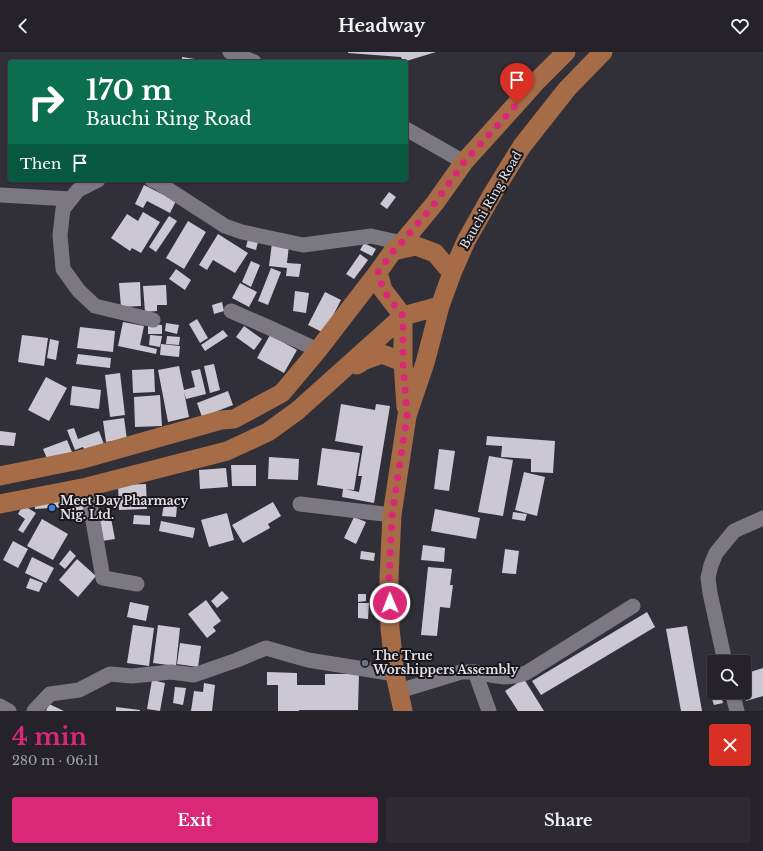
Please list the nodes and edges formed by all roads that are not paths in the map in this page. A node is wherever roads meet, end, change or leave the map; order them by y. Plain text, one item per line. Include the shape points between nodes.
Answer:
1 (230, 52) edge
2 (566, 52) edge
3 (603, 52) edge
4 (249, 60) edge
5 (408, 130) edge
6 (464, 162) junction
7 (94, 182) edge
8 (157, 182) edge
9 (0, 195) edge
10 (71, 199) junction
11 (398, 247) junction
12 (378, 272) junction
13 (452, 273) junction
14 (440, 306) junction
15 (231, 311) dead end
16 (403, 316) junction
17 (153, 320) dead end
18 (318, 350) junction
19 (403, 362) junction
20 (335, 378) junction
21 (407, 416) junction
22 (0, 476) edge
23 (87, 487) junction
24 (0, 504) edge
25 (300, 504) dead end
26 (392, 515) junction
27 (763, 518) edge
28 (137, 584) dead end
29 (633, 606) dead end
30 (723, 655) edge
31 (475, 672) junction
32 (397, 683) junction
33 (734, 699) edge
34 (0, 706) edge
35 (9, 711) edge
36 (34, 711) edge
37 (403, 711) edge
38 (489, 711) edge
39 (737, 711) edge

1 - 4 street
2 - 6 main road
3 - 13 main road, Bauchi Ring Road via 567,89 522,146 478,219
5 - 6 street
6 - 11 main road via 435,203
7 - 10 street via 78,190
8 - 11 street via 225,226 242,232 303,245 371,236
9 - 10 street
10 - 17 street via 63,209 60,236 63,269 79,292 95,306
11 - 12 main road
11 - 13 main road via 416,246 435,253
12 - 16 main road via 383,290
12 - 18 main road
13 - 14 main road, Bauchi Ring Road
14 - 16 main road
14 - 21 main road, Bauchi Ring Road via 426,363
15 - 18 street
16 - 19 main road, Bauchi Ring Road
16 - 20 main road
18 - 22 main road via 282,393 234,419 222,420 78,460
19 - 20 main road via 382,354 365,360
19 - 21 main road, Bauchi Ring Road
20 - 23 main road via 268,432 227,451
21 - 26 main road, Bauchi Ring Road
23 - 24 main road
23 - 28 street via 103,578
25 - 26 street
26 - 32 main road, Bauchi Ring Road via 390,628
27 - 30 street via 734,531 716,553 711,565 708,578 710,593
29 - 31 street via 526,673 505,677
31 - 32 street
31 - 38 street
32 - 36 street via 266,648 194,675 171,672 132,676 110,674 79,690 50,694
32 - 37 main road, Bauchi Ring Road
33 - 39 street
34 - 35 street

